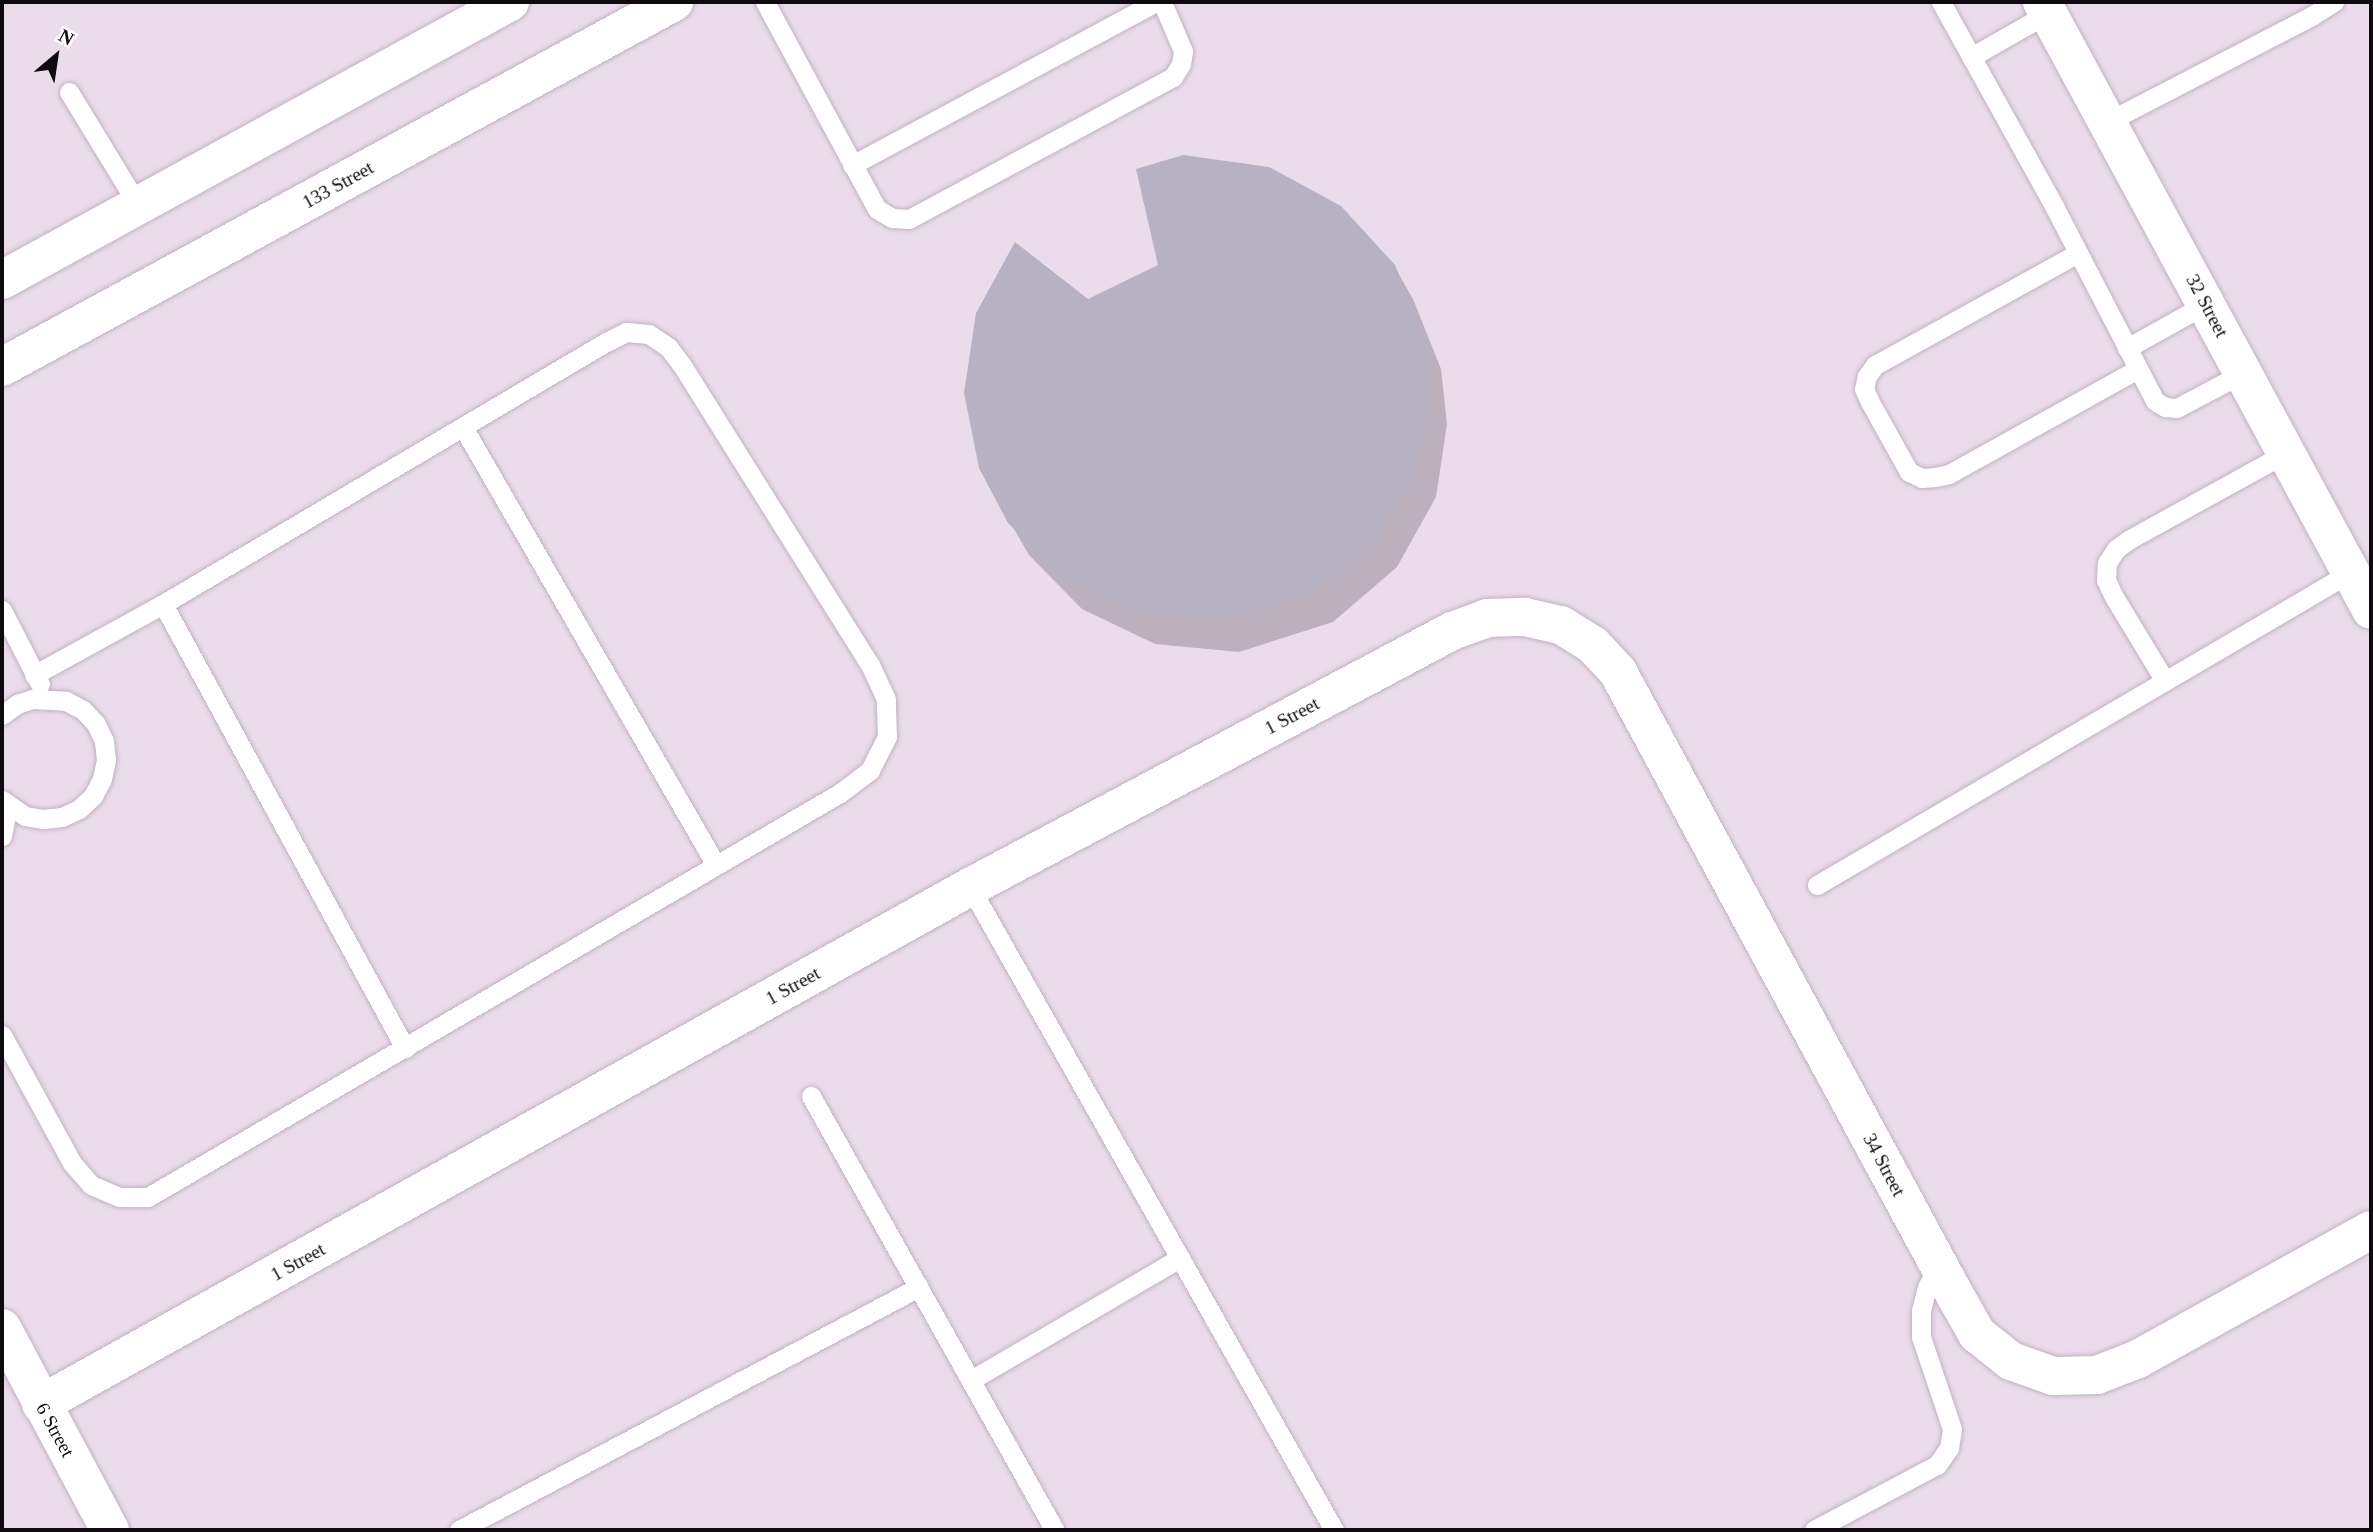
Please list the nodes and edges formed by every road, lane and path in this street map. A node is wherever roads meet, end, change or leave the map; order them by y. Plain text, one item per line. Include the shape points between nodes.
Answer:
1 (510, 2) edge
2 (674, 2) edge
3 (765, 2) edge
4 (1159, 2) edge
5 (1941, 2) edge
6 (2334, 2) edge
7 (2045, 7) edge
8 (1971, 57) junction
9 (69, 92) dead end
10 (2107, 122) junction
11 (852, 165) junction
12 (138, 205) junction
13 (2078, 253) junction
14 (2, 279) edge
15 (2206, 304) junction
16 (2127, 348) junction
17 (2, 368) edge
18 (2137, 369) junction
19 (2243, 373) junction
20 (463, 427) junction
21 (2286, 453) junction
22 (2351, 572) junction
23 (163, 604) junction
24 (2, 610) edge
25 (2371, 610) edge
26 (1561, 625) joint
27 (34, 675) junction
28 (2165, 681) junction
29 (47, 698) junction
30 (2, 715) edge
31 (5, 803) edge
32 (2, 836) edge
33 (716, 865) junction
34 (1817, 885) dead end
35 (970, 887) junction
36 (2, 1035) edge
37 (405, 1048) junction
38 (811, 1096) dead end
39 (2371, 1230) edge
40 (1180, 1258) junction
41 (1938, 1266) junction
42 (919, 1287) junction
43 (2, 1328) edge
44 (971, 1380) junction
45 (41, 1404) junction
46 (110, 1530) edge
47 (459, 1530) edge
48 (1055, 1530) edge
49 (1334, 1530) edge
50 (1814, 1530) edge

1 - 12 street
2 - 17 street, 133 Street
3 - 11 lane
4 - 11 lane
4 - 11 lane via 1183,51 1173,77 924,213 909,219 892,218 877,209
5 - 8 lane
6 - 10 lane
7 - 8 lane
7 - 10 street, 32 Street
8 - 13 lane
9 - 12 lane
10 - 15 street, 32 Street
12 - 14 street
13 - 16 lane
13 - 18 lane via 1886,357 1867,376 1864,389 1870,402 1909,472 1935,477 1949,474
15 - 16 lane
15 - 19 street, 32 Street
16 - 18 lane
18 - 19 lane via 2155,401 2177,408
19 - 21 street, 32 Street
20 - 23 lane
20 - 33 lane
20 - 33 lane via 606,342 626,332 649,334 668,347 681,364 870,665 886,699 887,736 870,770 841,793
21 - 22 street, 32 Street
21 - 28 lane via 2130,539 2107,563 2106,580 2113,595
22 - 25 street, 32 Street
22 - 28 lane
23 - 27 lane
23 - 37 lane
24 - 27 lane
26 - 35 street, 1 Street via 1525,617 1487,618 1452,631
26 - 41 street, 34 Street via 1593,645 1618,672
27 - 29 lane
28 - 34 lane
29 - 30 lane via 17,704
29 - 31 lane via 83,710 96,724 104,741 102,779 86,802 62,817 25,816
31 - 32 lane
33 - 37 lane
35 - 40 lane
35 - 45 street, 1 Street
36 - 37 lane via 72,1163 92,1185 118,1197 148,1197 174,1184
38 - 42 lane
39 - 41 street, 34 Street via 2137,1359 2097,1375 2053,1376 2011,1362 1978,1334
40 - 44 lane
40 - 49 lane
41 - 50 lane via 1921,1311 1921,1337 1952,1429 1949,1448 1937,1465
42 - 44 lane
42 - 47 lane
43 - 45 street, 6 Street
44 - 48 lane
45 - 46 street, 6 Street

